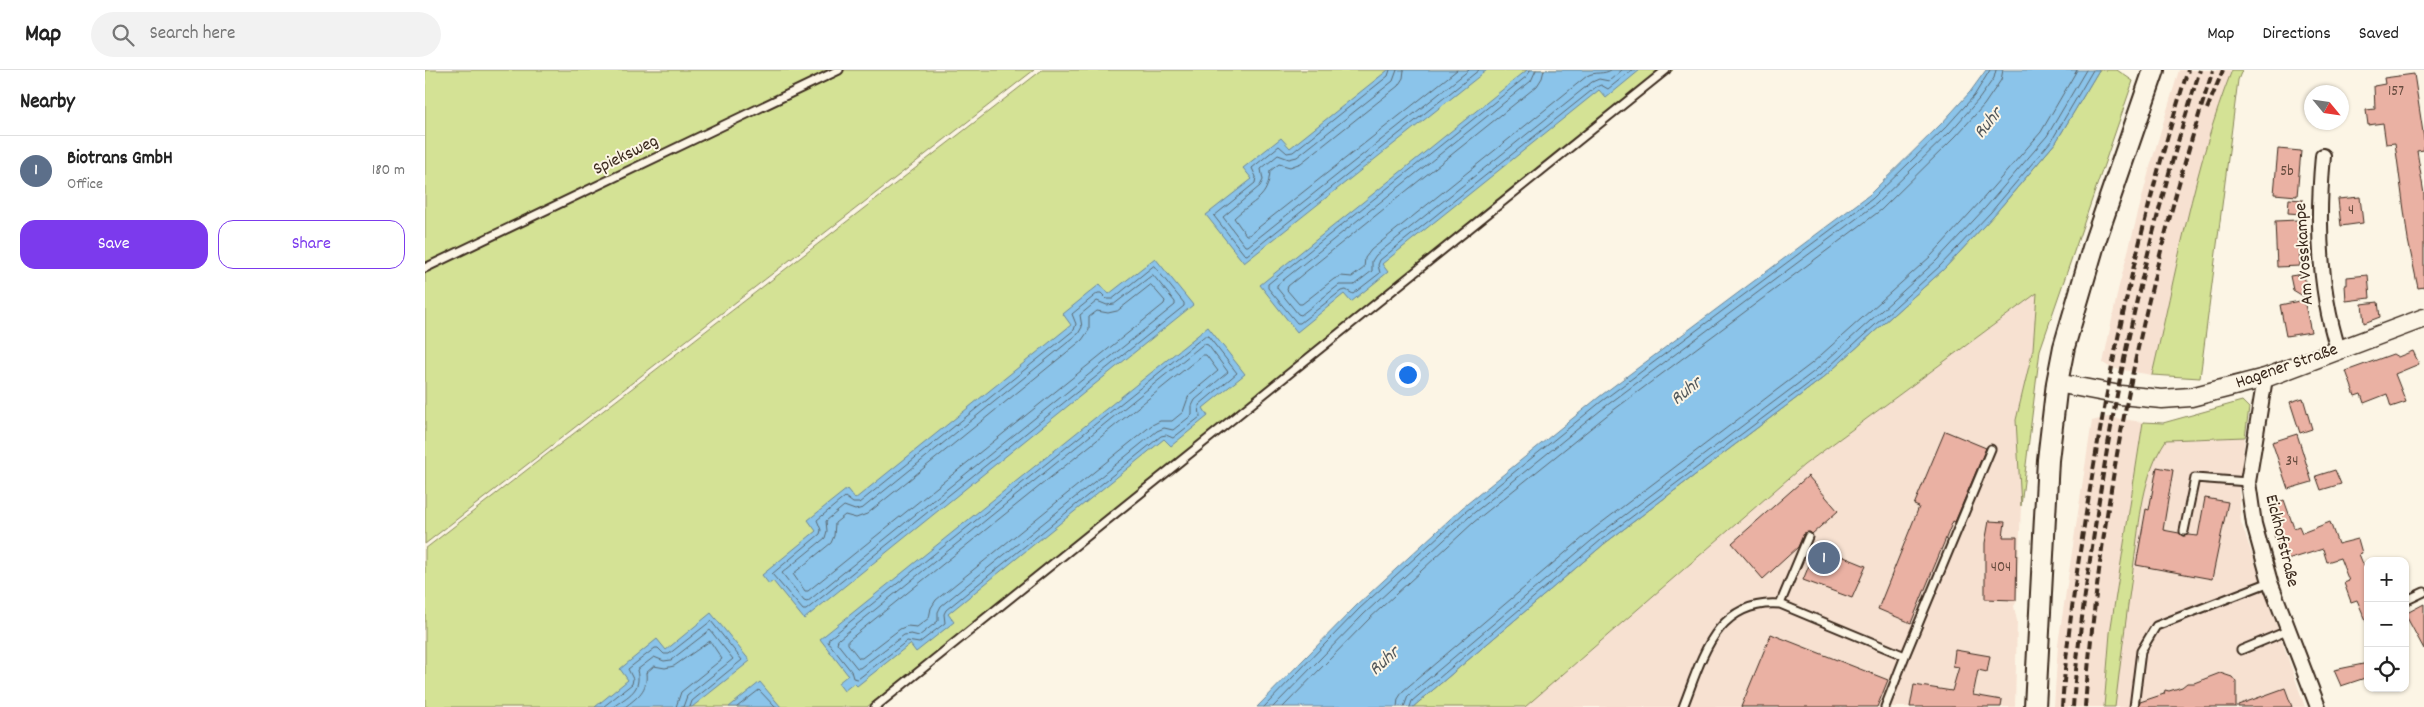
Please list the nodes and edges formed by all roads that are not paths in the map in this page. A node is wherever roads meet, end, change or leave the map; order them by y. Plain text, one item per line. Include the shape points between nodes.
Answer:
1 (839, 70) edge
2 (1666, 70) edge
3 (2154, 70) edge
4 (2323, 156) dead end
5 (425, 268) edge
6 (2424, 318) edge
7 (2338, 349) junction
8 (2265, 378) junction
9 (2057, 383) junction
10 (1991, 449) dead end
11 (2248, 482) junction
12 (2184, 531) dead end
13 (1808, 537) dead end
14 (2270, 582) junction
15 (2424, 592) edge
16 (2409, 599) edge
17 (1780, 604) junction
18 (2287, 631) junction
19 (2241, 650) dead end
20 (1905, 656) junction
21 (875, 707) edge
22 (1683, 707) edge
23 (1885, 707) edge
24 (2035, 707) edge
25 (2133, 707) edge
26 (2318, 707) edge

1 - 5 lane, Spieksweg
2 - 21 lane
3 - 9 main road via 2095,241 2064,347
4 - 7 street, Am Vosskampe via 2319,197 2320,247 2329,322
6 - 7 street, Hagener Straße
7 - 8 street, Hagener Straße
8 - 9 street, Hagener Straße via 2191,397 2162,399
8 - 11 street, Eickhofstraße
9 - 24 main road via 2048,460
10 - 20 lane
11 - 12 lane via 2195,478
11 - 14 street, Eickhofstraße via 2254,524
13 - 17 lane
14 - 18 street, Eickhofstraße
14 - 25 lane via 2156,626 2141,651
15 - 16 lane
17 - 20 lane
17 - 22 lane via 1764,603 1733,615 1718,628 1707,646
18 - 19 lane
18 - 26 street, Eickhofstraße
20 - 23 lane

